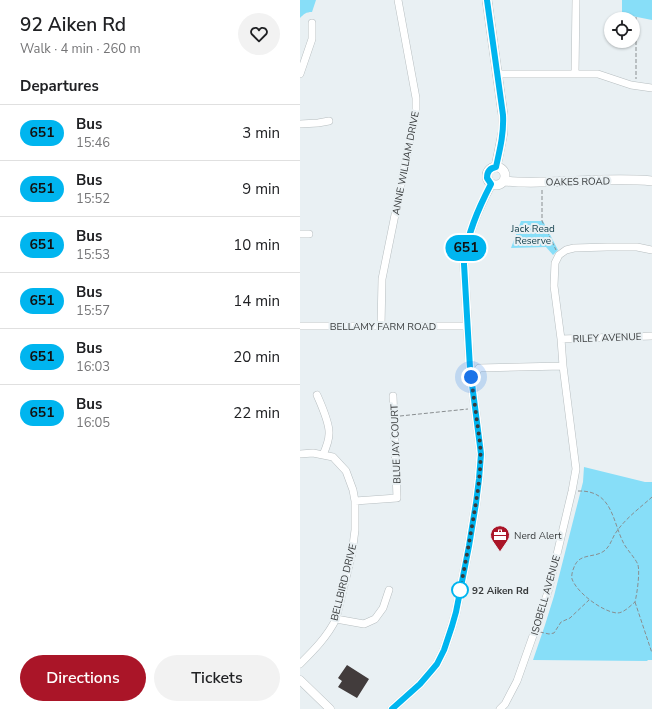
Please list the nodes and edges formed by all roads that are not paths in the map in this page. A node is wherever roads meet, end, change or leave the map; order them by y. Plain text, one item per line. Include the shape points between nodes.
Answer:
1 (398, 0) edge
2 (487, 0) edge
3 (576, 0) edge
4 (312, 23) dead end
5 (300, 74) edge
6 (497, 74) junction
7 (575, 74) junction
8 (652, 88) edge
9 (329, 121) dead end
10 (300, 124) edge
11 (496, 167) junction
12 (505, 181) junction
13 (652, 181) edge
14 (491, 184) junction
15 (300, 234) edge
16 (309, 234) dead end
17 (652, 250) edge
18 (300, 326) edge
19 (381, 326) junction
20 (467, 326) junction
21 (652, 336) edge
22 (561, 339) junction
23 (563, 366) junction
24 (472, 388) junction
25 (317, 395) dead end
26 (393, 396) dead end
27 (300, 454) edge
28 (323, 455) junction
29 (355, 501) junction
30 (389, 590) dead end
31 (336, 619) junction
32 (300, 664) edge
33 (300, 680) edge
34 (505, 707) edge
35 (330, 709) edge
36 (392, 709) edge

1 - 19 street, ANNE WILLIAM DRIVE via 416,98 416,111 382,278
2 - 6 main road
3 - 7 street
4 - 5 street via 312,40
6 - 7 street
6 - 11 main road via 503,132
7 - 8 street via 598,74 636,86
9 - 10 street
11 - 12 main road via 504,171
11 - 14 main road via 490,169 487,175
12 - 13 main road, OAKES ROAD
12 - 14 main road via 498,186
14 - 20 street via 465,251
15 - 16 street
17 - 22 street, ISOBELL AVENUE via 637,247 574,248 559,256 555,263 554,286
18 - 19 street, BELLAMY FARM ROAD
19 - 20 street, BELLAMY FARM ROAD
20 - 24 street
21 - 22 street, RILEY AVENUE
22 - 23 street, ISOBELL AVENUE
23 - 24 street via 479,368
23 - 34 street, ISOBELL AVENUE via 576,469 548,592 517,681
24 - 36 street via 480,466 469,546 452,626 437,664 420,684
25 - 28 street via 330,433
26 - 29 street, BLUE JAY COURT via 397,498
27 - 28 street, BELLBIRD DRIVE
28 - 29 street, BELLBIRD DRIVE via 333,457 346,471
29 - 31 street, BELLBIRD DRIVE via 356,530
30 - 31 street via 383,608 375,619 364,624
31 - 32 street, BELLBIRD DRIVE via 324,639
33 - 35 street

